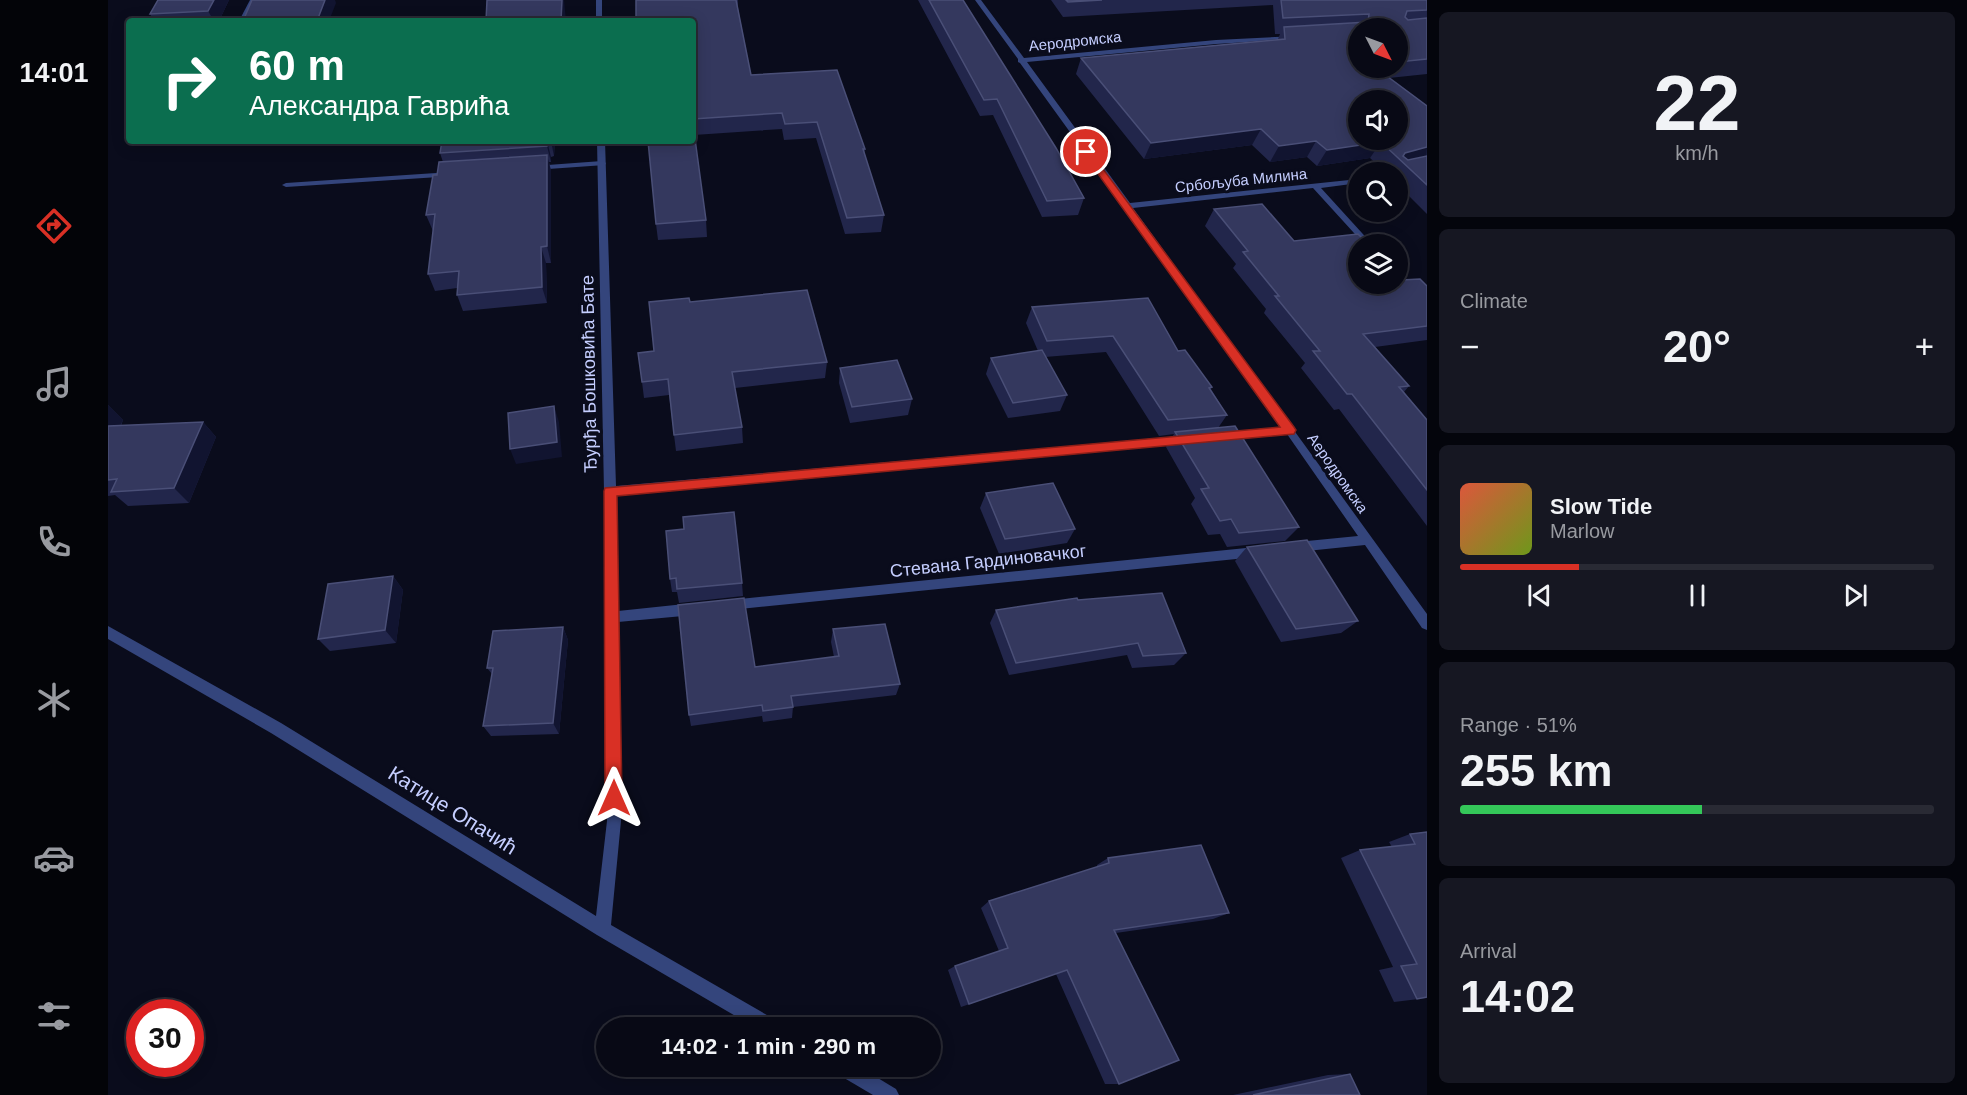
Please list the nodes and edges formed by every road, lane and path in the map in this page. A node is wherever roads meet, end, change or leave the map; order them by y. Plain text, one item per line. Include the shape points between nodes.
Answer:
1 (253, 0) edge
2 (599, 0) edge
3 (978, 0) edge
4 (244, 18) edge
5 (599, 18) edge
6 (1299, 37) edge
7 (1020, 61) junction
8 (601, 144) edge
9 (602, 163) junction
10 (520, 169) edge
11 (462, 173) edge
12 (1348, 182) edge
13 (286, 185) dead end
14 (1315, 186) junction
15 (1125, 206) junction
16 (1359, 234) edge
17 (1290, 430) junction
18 (1218, 437) edge
19 (1194, 439) edge
20 (610, 491) junction
21 (1367, 540) junction
22 (612, 617) junction
23 (1427, 624) edge
24 (108, 632) edge
25 (603, 929) junction
26 (754, 1017) edge
27 (859, 1077) edge
28 (890, 1095) edge

1 - 4 street
2 - 5 street
3 - 7 street
6 - 7 street, Аеродромска
7 - 15 street, Аеродромска
8 - 9 street, Ђурђа Бошковића Бате
9 - 10 street
9 - 20 street, Ђурђа Бошковића Бате
11 - 13 street
12 - 14 street, Србољуба Милина
14 - 15 street, Србољуба Милина
14 - 16 street
15 - 17 street, Аеродромска
17 - 18 street
17 - 21 street, Аеродромска
19 - 20 street
20 - 22 street, Ђурђа Бошковића Бате
21 - 22 street, Стевана Гардиновачког
21 - 23 street, Аеродромска
22 - 25 street, Ђурђа Бошковића Бате via 614,821
24 - 25 street, Катице Опачић via 276,728
25 - 26 street, Катице Опачић
27 - 28 street

